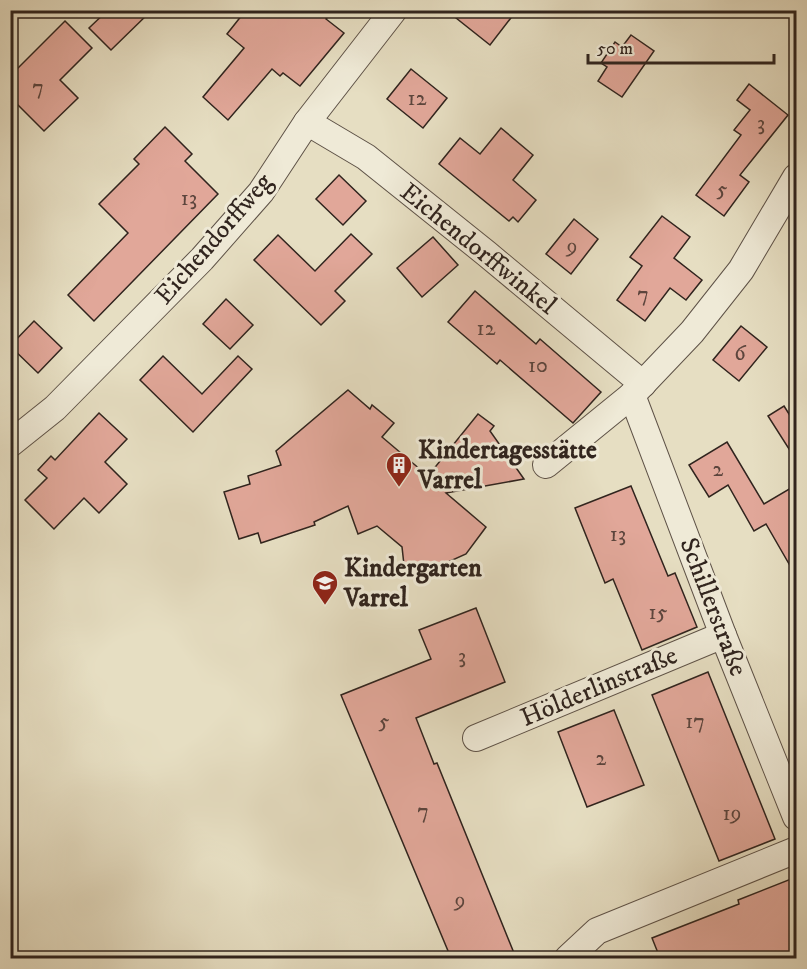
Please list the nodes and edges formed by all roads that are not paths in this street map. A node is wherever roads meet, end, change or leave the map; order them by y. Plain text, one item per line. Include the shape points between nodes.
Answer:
1 (393, 10) edge
2 (307, 122) junction
3 (796, 177) edge
4 (638, 390) junction
5 (10, 444) edge
6 (546, 465) dead end
7 (723, 635) junction
8 (476, 738) dead end
9 (796, 817) edge
10 (796, 850) edge
11 (568, 958) edge

1 - 2 street, Eichendorffweg
2 - 4 street, Eichendorffwinkel via 366,157 487,254
2 - 5 street, Eichendorffweg via 261,192 202,259 55,408
3 - 4 street via 741,270 692,332
4 - 6 street
4 - 7 street, Schillerstraße
7 - 8 street, Hölderlinstraße
7 - 9 street, Schillerstraße
10 - 11 street via 597,932

